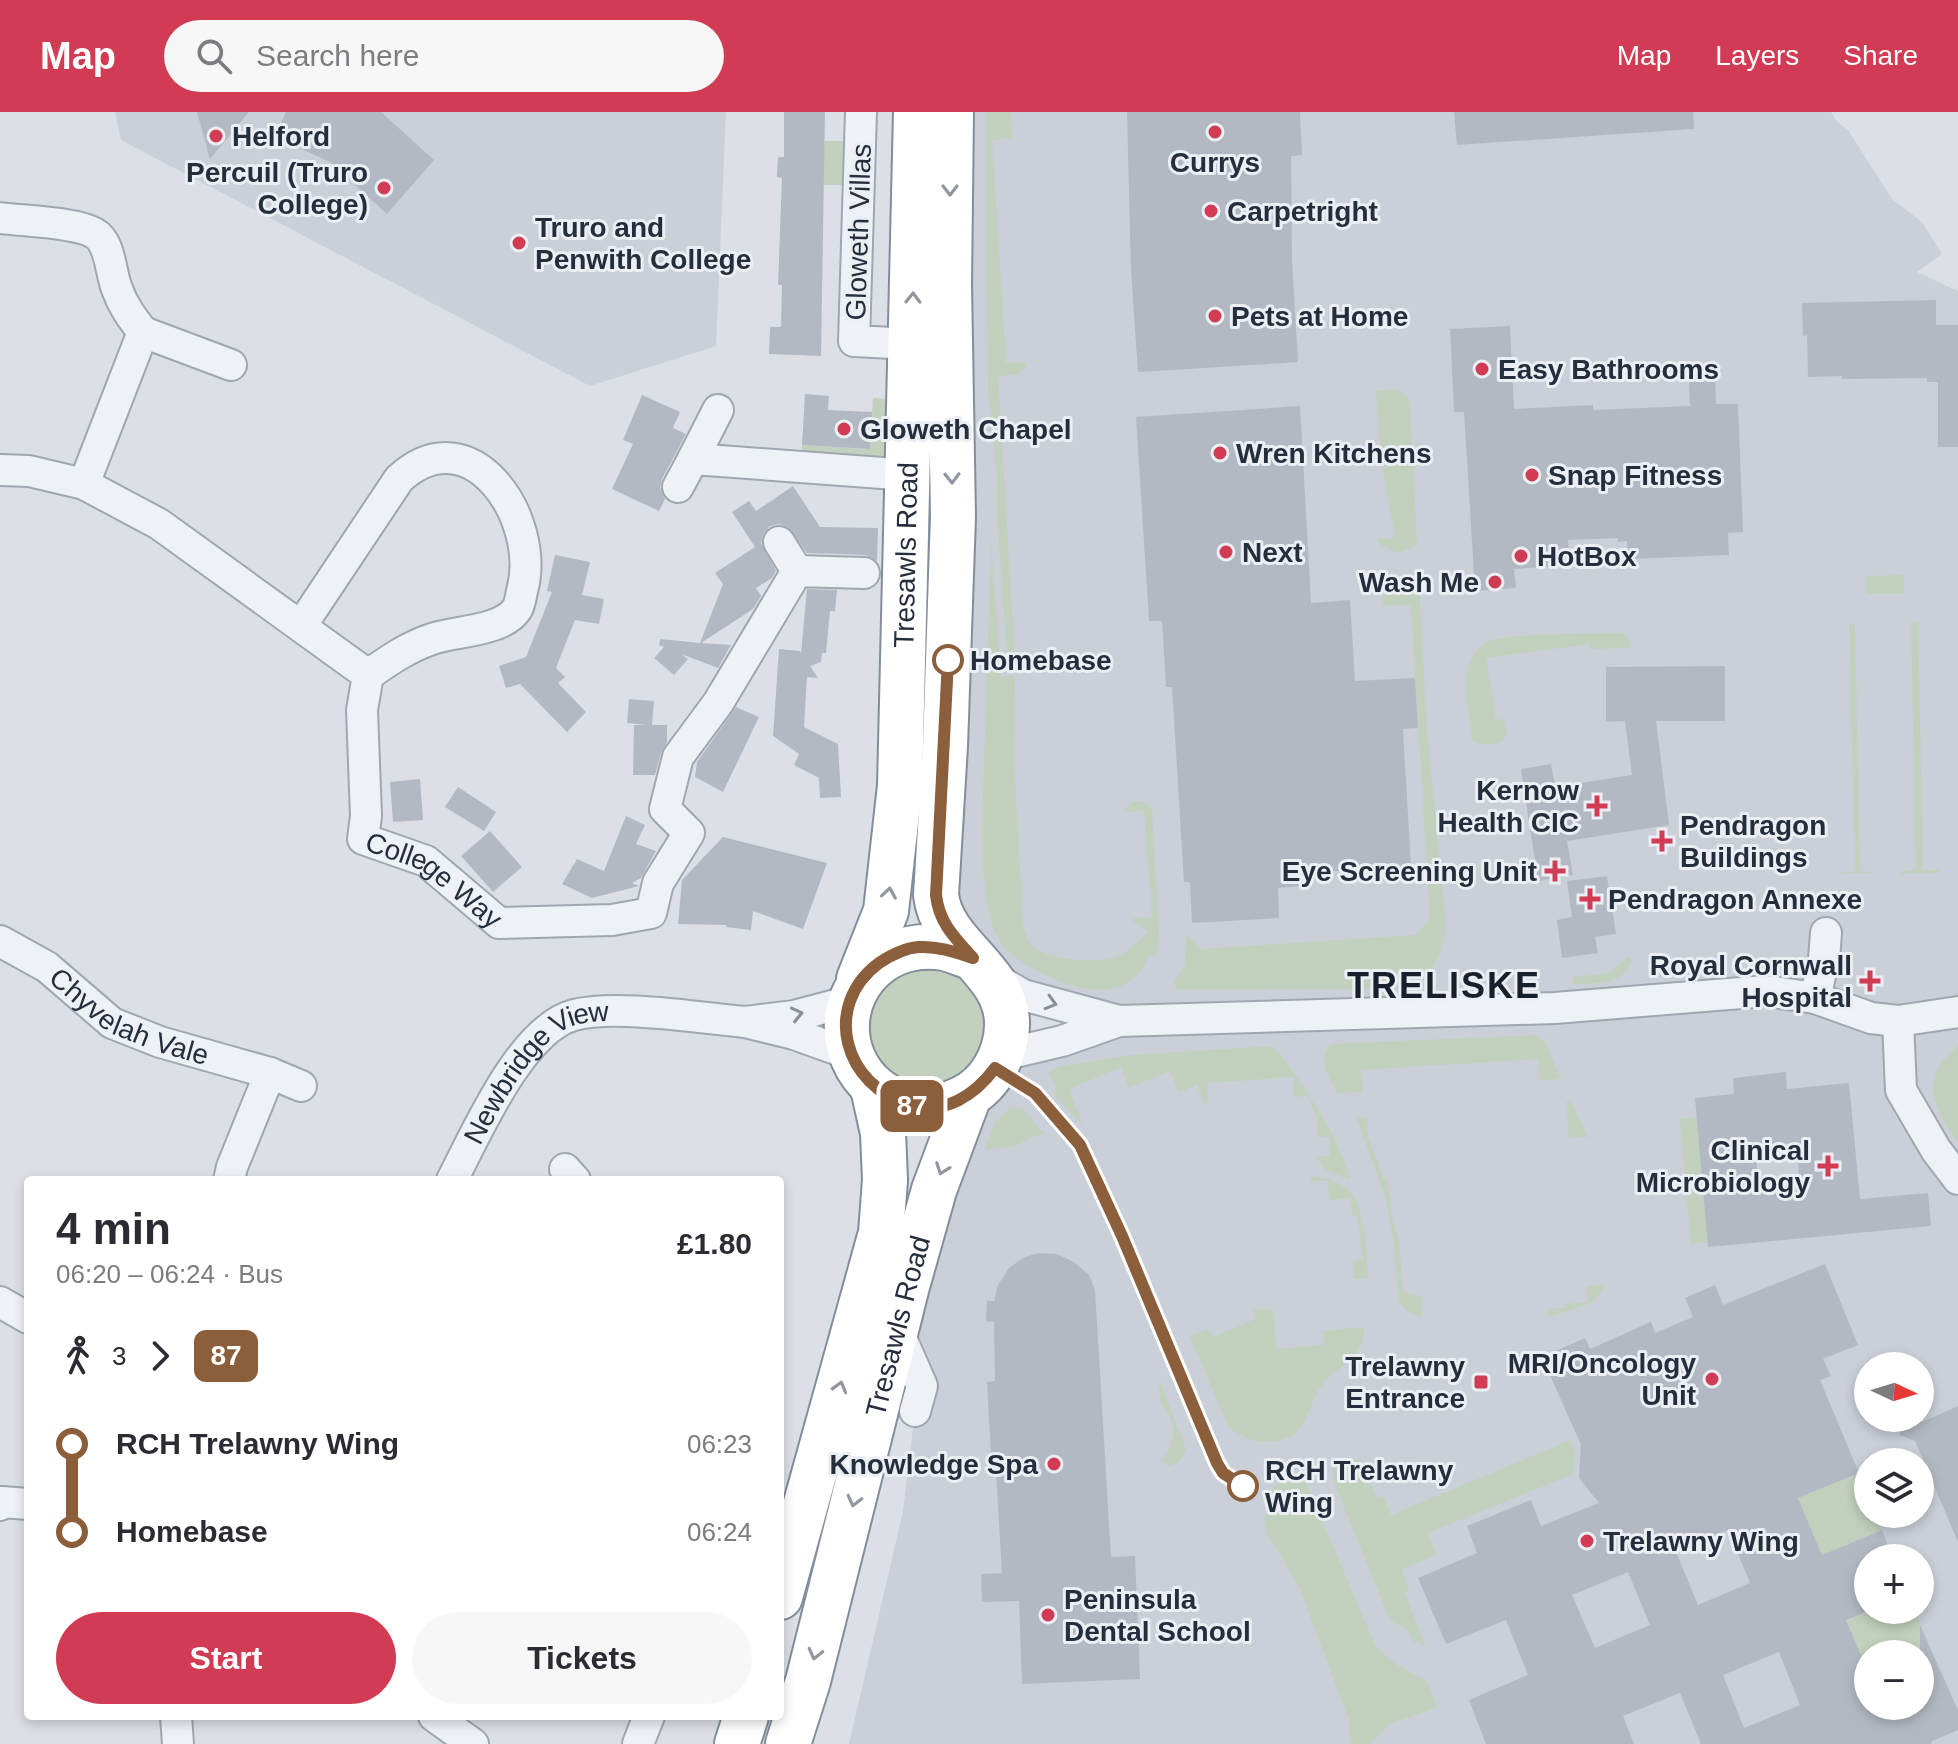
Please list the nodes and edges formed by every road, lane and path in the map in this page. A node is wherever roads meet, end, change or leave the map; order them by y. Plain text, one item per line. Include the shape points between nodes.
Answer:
1 (861, 112) edge
2 (916, 112) edge
3 (951, 112) edge
4 (0, 218) edge
5 (143, 332) junction
6 (912, 344) junction
7 (231, 365) dead end
8 (718, 410) dead end
9 (693, 459) junction
10 (0, 470) edge
11 (909, 475) junction
12 (84, 484) junction
13 (678, 487) dead end
14 (779, 542) dead end
15 (797, 571) junction
16 (864, 573) dead end
17 (301, 626) junction
18 (368, 675) junction
19 (1826, 933) dead end
20 (0, 941) edge
21 (980, 966) junction
22 (852, 997) junction
23 (1815, 998) junction
24 (1958, 1012) edge
25 (1119, 1021) junction
26 (1898, 1021) junction
27 (745, 1022) junction
28 (1002, 1055) junction
29 (862, 1071) junction
30 (270, 1073) junction
31 (301, 1086) dead end
32 (969, 1096) junction
33 (230, 1176) edge
34 (454, 1176) edge
35 (1958, 1179) edge
36 (0, 1302) edge
37 (24, 1316) edge
38 (897, 1329) junction
39 (915, 1411) dead end
40 (24, 1504) edge
41 (0, 1505) edge
42 (784, 1580) edge
43 (176, 1720) edge
44 (440, 1720) edge
45 (647, 1720) edge
46 (745, 1720) edge
47 (178, 1744) edge
48 (473, 1744) edge
49 (638, 1744) edge
50 (737, 1744) edge
51 (788, 1744) edge

1 - 6 street, Gloweth Villas via 854,341
6 -> 2 highway, Tresawls Road
3 -> 21 highway, Tresawls Road via 953,517 936,895 947,930
4 - 5 street via 96,234 106,246 127,311
5 - 7 street
5 - 12 street
6 - 11 highway, Tresawls Road
8 - 9 street
9 - 11 street
9 - 13 street
10 - 12 street
22 -> 11 highway, Tresawls Road via 880,932 892,871 900,786
12 - 17 street via 159,524
14 - 15 street
15 - 16 street
15 - 18 street, College Way via 726,691 678,757 665,809 689,833 658,883 651,913 612,920 499,923 426,861 363,839 362,710
17 - 18 street
17 - 18 street via 399,479 414,466 431,458 460,459 488,473 525,539 526,577 517,608 502,622 431,639
19 - 23 street
20 - 30 street, Chyvelah Vale via 47,967 112,1023
21 - 22 highway via 943,948 917,947 891,954 869,970
21 -> 25 street via 1023,995
21 - 28 highway via 1001,996 1007,1024
27 -> 22 street, Newbridge View via 794,1016
22 - 29 highway via 846,1033
23 - 25 street via 1730,992 1545,1009
23 - 26 street via 1871,1018
24 - 26 street
25 - 28 street
26 - 35 street via 1901,1090
27 - 29 street, Newbridge View via 794,1034
27 - 34 street, Newbridge View via 611,1011 572,1015 541,1034 515,1066
28 - 32 highway via 983,1085
29 - 32 highway via 895,1101 924,1109
42 -> 29 highway, Tresawls Road via 881,1233 883,1133
30 - 31 street, Chyvelah Vale
30 - 33 street
32 -> 38 highway, Tresawls Road via 934,1190
36 - 37 street
38 - 39 street via 922,1386
38 -> 51 highway, Tresawls Road
40 - 41 street
43 - 47 street
44 - 48 street
45 - 49 street
46 - 50 highway

